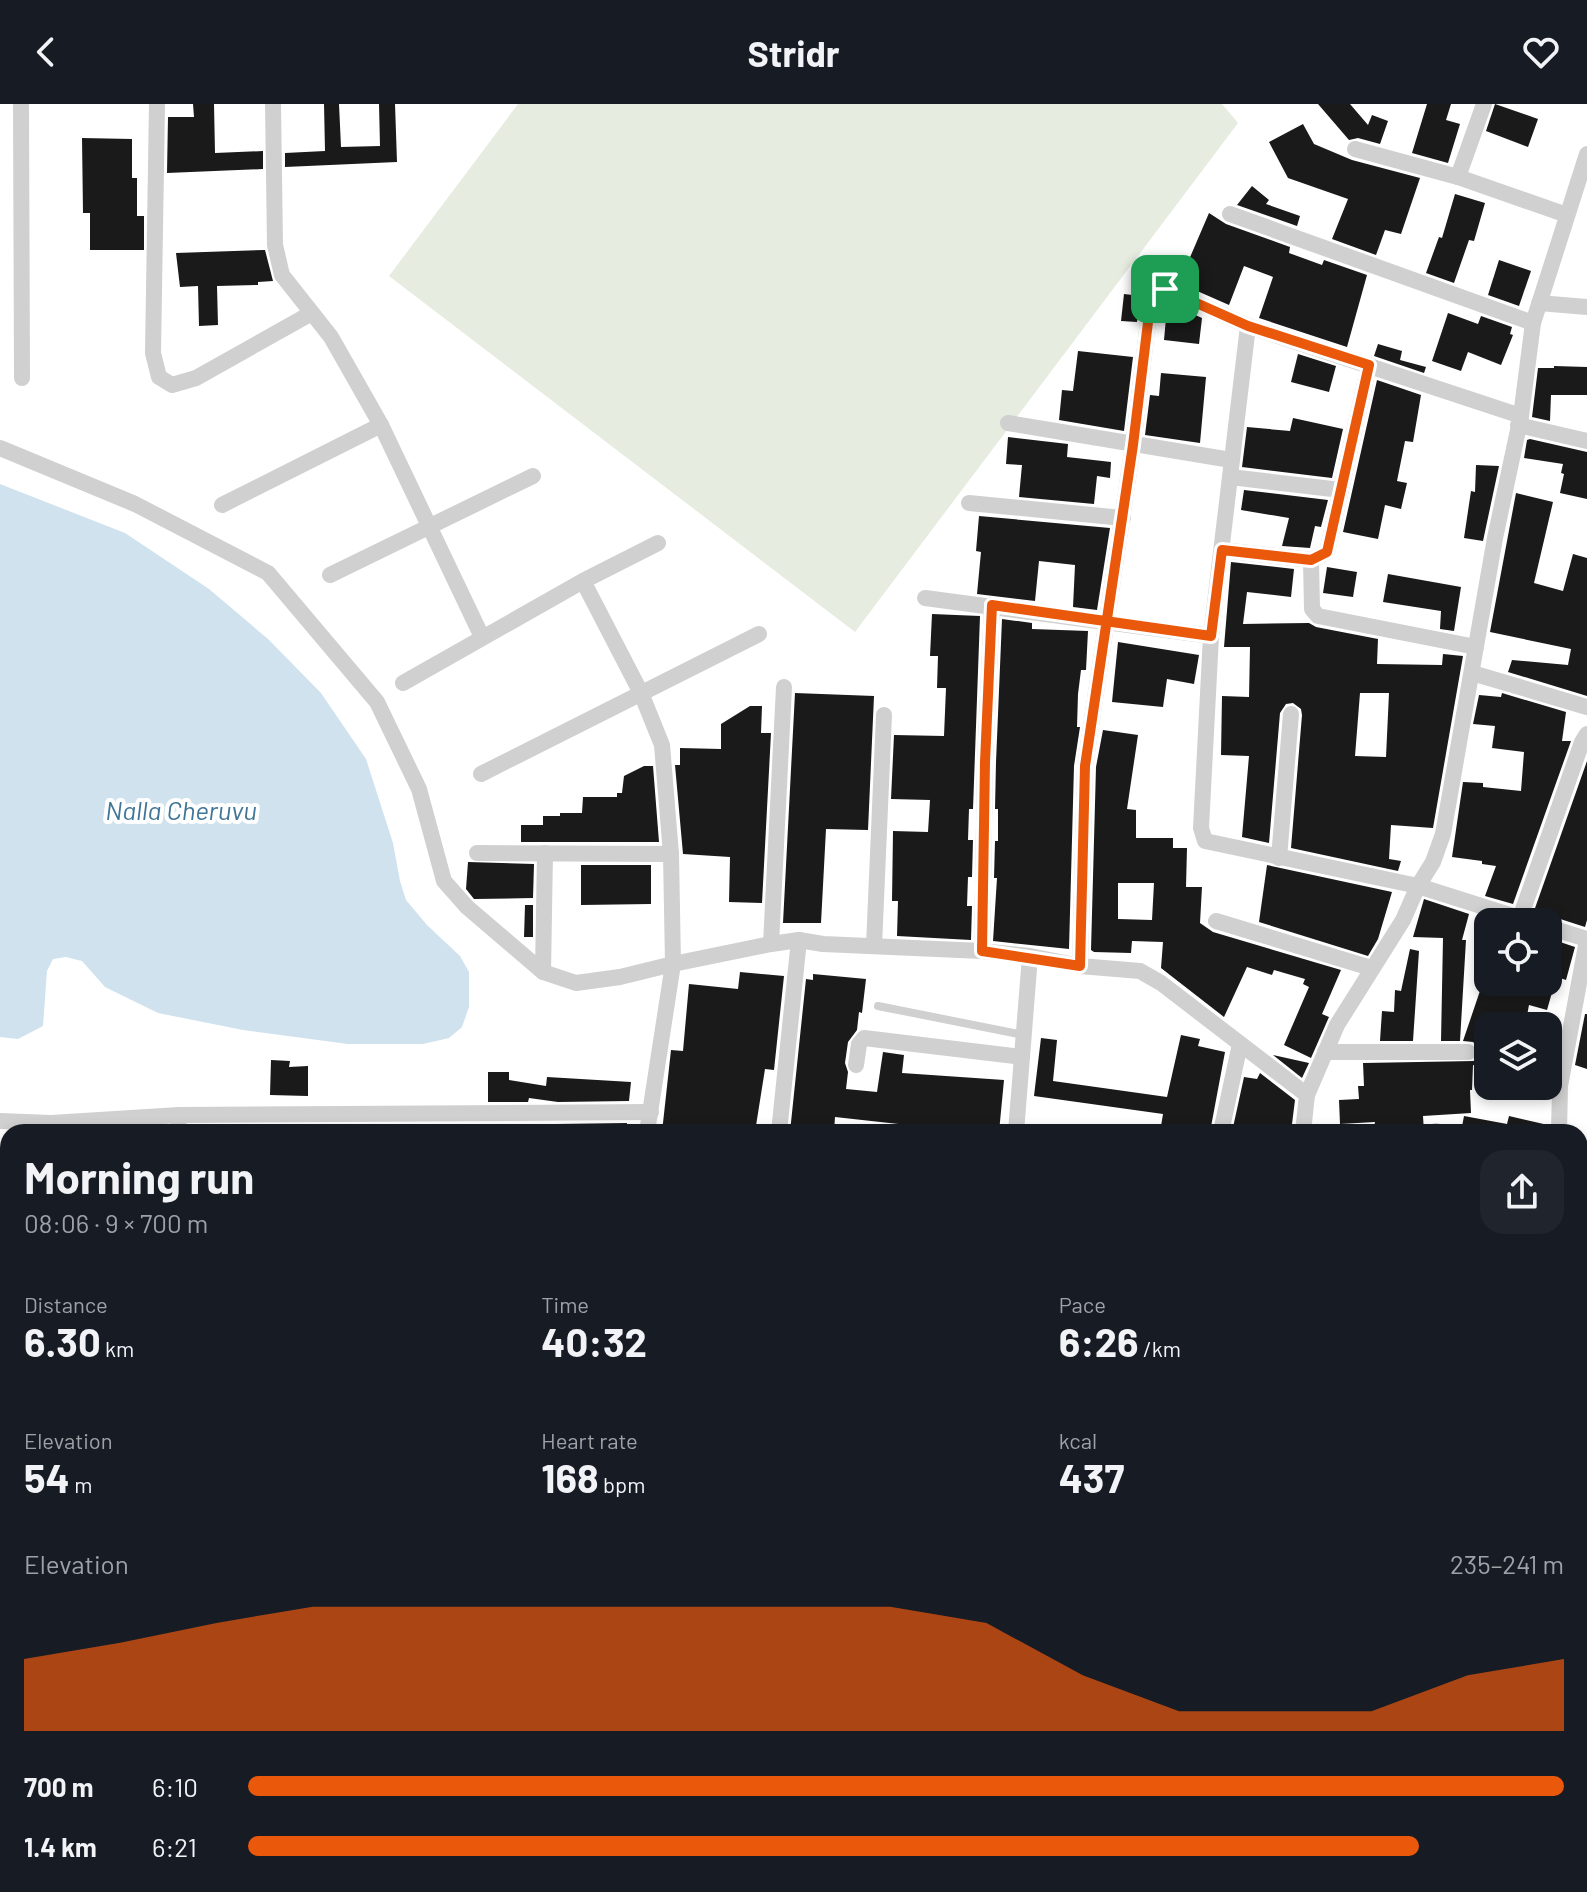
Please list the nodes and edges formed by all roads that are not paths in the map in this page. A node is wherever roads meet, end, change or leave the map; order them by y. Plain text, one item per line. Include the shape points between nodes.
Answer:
1 (21, 104) edge
2 (157, 104) edge
3 (273, 104) edge
4 (1484, 104) edge
5 (1355, 149) dead end
6 (1587, 154) edge
7 (1458, 177) junction
8 (1230, 214) dead end
9 (1567, 215) junction
10 (1539, 303) junction
11 (1587, 307) edge
12 (310, 314) junction
13 (1533, 323) junction
14 (1248, 326) junction
15 (1369, 365) junction
16 (22, 378) dead end
17 (1519, 420) junction
18 (1008, 423) dead end
19 (381, 425) junction
20 (1587, 441) edge
21 (1133, 445) junction
22 (0, 448) edge
23 (1230, 468) junction
24 (533, 476) dead end
25 (1341, 490) junction
26 (969, 503) dead end
27 (222, 505) dead end
28 (1123, 518) junction
29 (431, 528) junction
30 (658, 543) dead end
31 (1222, 550) junction
32 (1311, 560) junction
33 (330, 575) dead end
34 (583, 581) junction
35 (925, 598) dead end
36 (992, 605) junction
37 (1108, 622) junction
38 (759, 634) dead end
39 (1211, 636) junction
40 (482, 637) junction
41 (1476, 647) junction
42 (1472, 673) junction
43 (403, 683) dead end
44 (784, 687) dead end
45 (641, 693) junction
46 (1587, 707) edge
47 (1291, 714) dead end
48 (884, 715) dead end
49 (1587, 734) edge
50 (481, 774) dead end
51 (477, 853) dead end
52 (545, 853) junction
53 (671, 854) junction
54 (1279, 858) junction
55 (1418, 886) junction
56 (1488, 908) edge
57 (1530, 908) edge
58 (1216, 921) dead end
59 (1562, 932) edge
60 (799, 940) junction
61 (1587, 940) edge
62 (771, 944) junction
63 (874, 946) junction
64 (982, 951) junction
65 (1030, 956) junction
66 (673, 964) junction
67 (1080, 966) junction
68 (1371, 968) junction
69 (543, 972) junction
70 (878, 1006) dead end
71 (1024, 1035) junction
72 (1240, 1044) junction
73 (1325, 1052) junction
74 (1468, 1052) dead end
75 (1022, 1057) junction
76 (856, 1065) dead end
77 (1307, 1095) junction
78 (651, 1112) junction
79 (0, 1121) edge
80 (22, 1124) edge
81 (178, 1124) edge
82 (649, 1124) edge
83 (780, 1124) edge
84 (1017, 1124) edge
85 (1223, 1124) edge
86 (1304, 1124) edge
87 (1559, 1124) edge

1 - 16 street
2 - 12 street via 153,353 159,377 172,385 196,378
3 - 12 street via 275,245 282,275
4 - 7 street
5 - 7 street
6 - 9 street
7 - 9 street
8 - 13 street
9 - 10 street
10 - 11 street
10 - 13 street
12 - 19 street via 331,337
13 - 17 street
14 - 15 street
14 - 21 street via 1165,289 1153,295
14 - 23 street
15 - 17 street
15 - 25 street
17 - 20 street
17 - 41 street
18 - 21 street
19 - 27 street
19 - 29 street
21 - 23 street
21 - 28 street
22 - 69 street via 135,504 268,573 377,702 419,789 444,881
23 - 25 street
23 - 31 street
24 - 29 street
25 - 32 street via 1327,552
26 - 28 street
28 - 37 street
29 - 33 street
29 - 40 street
30 - 34 street
31 - 32 street
31 - 39 street
32 - 41 street via 1312,609 1318,616
34 - 40 street
34 - 45 street
35 - 36 street
36 - 37 street
36 - 64 street
37 - 39 street
37 - 67 street via 1085,766
38 - 45 street
39 - 54 street via 1201,828 1205,841 1215,845
40 - 43 street
41 - 42 street
42 - 46 street
42 - 55 street via 1443,834
44 - 62 street
45 - 50 street
45 - 53 street via 662,745
47 - 54 street
48 - 63 street
49 - 57 street
51 - 52 street
52 - 53 street
52 - 69 street
53 - 66 street
54 - 55 street
55 - 56 street
55 - 68 street
58 - 68 street
59 - 61 street
60 - 62 street
60 - 63 street
60 - 83 street
61 - 87 street via 1560,1086
62 - 66 street
63 - 64 street
64 - 65 street
65 - 67 street
65 - 71 street
66 - 69 street via 576,983
66 - 78 street
67 - 72 street via 1140,971
68 - 73 street
70 - 71 lane
71 - 75 street
72 - 77 street
72 - 85 street
73 - 74 street
73 - 77 street
75 - 76 street via 864,1038
75 - 84 street
77 - 86 street
78 - 81 street
78 - 82 street
79 - 80 street

